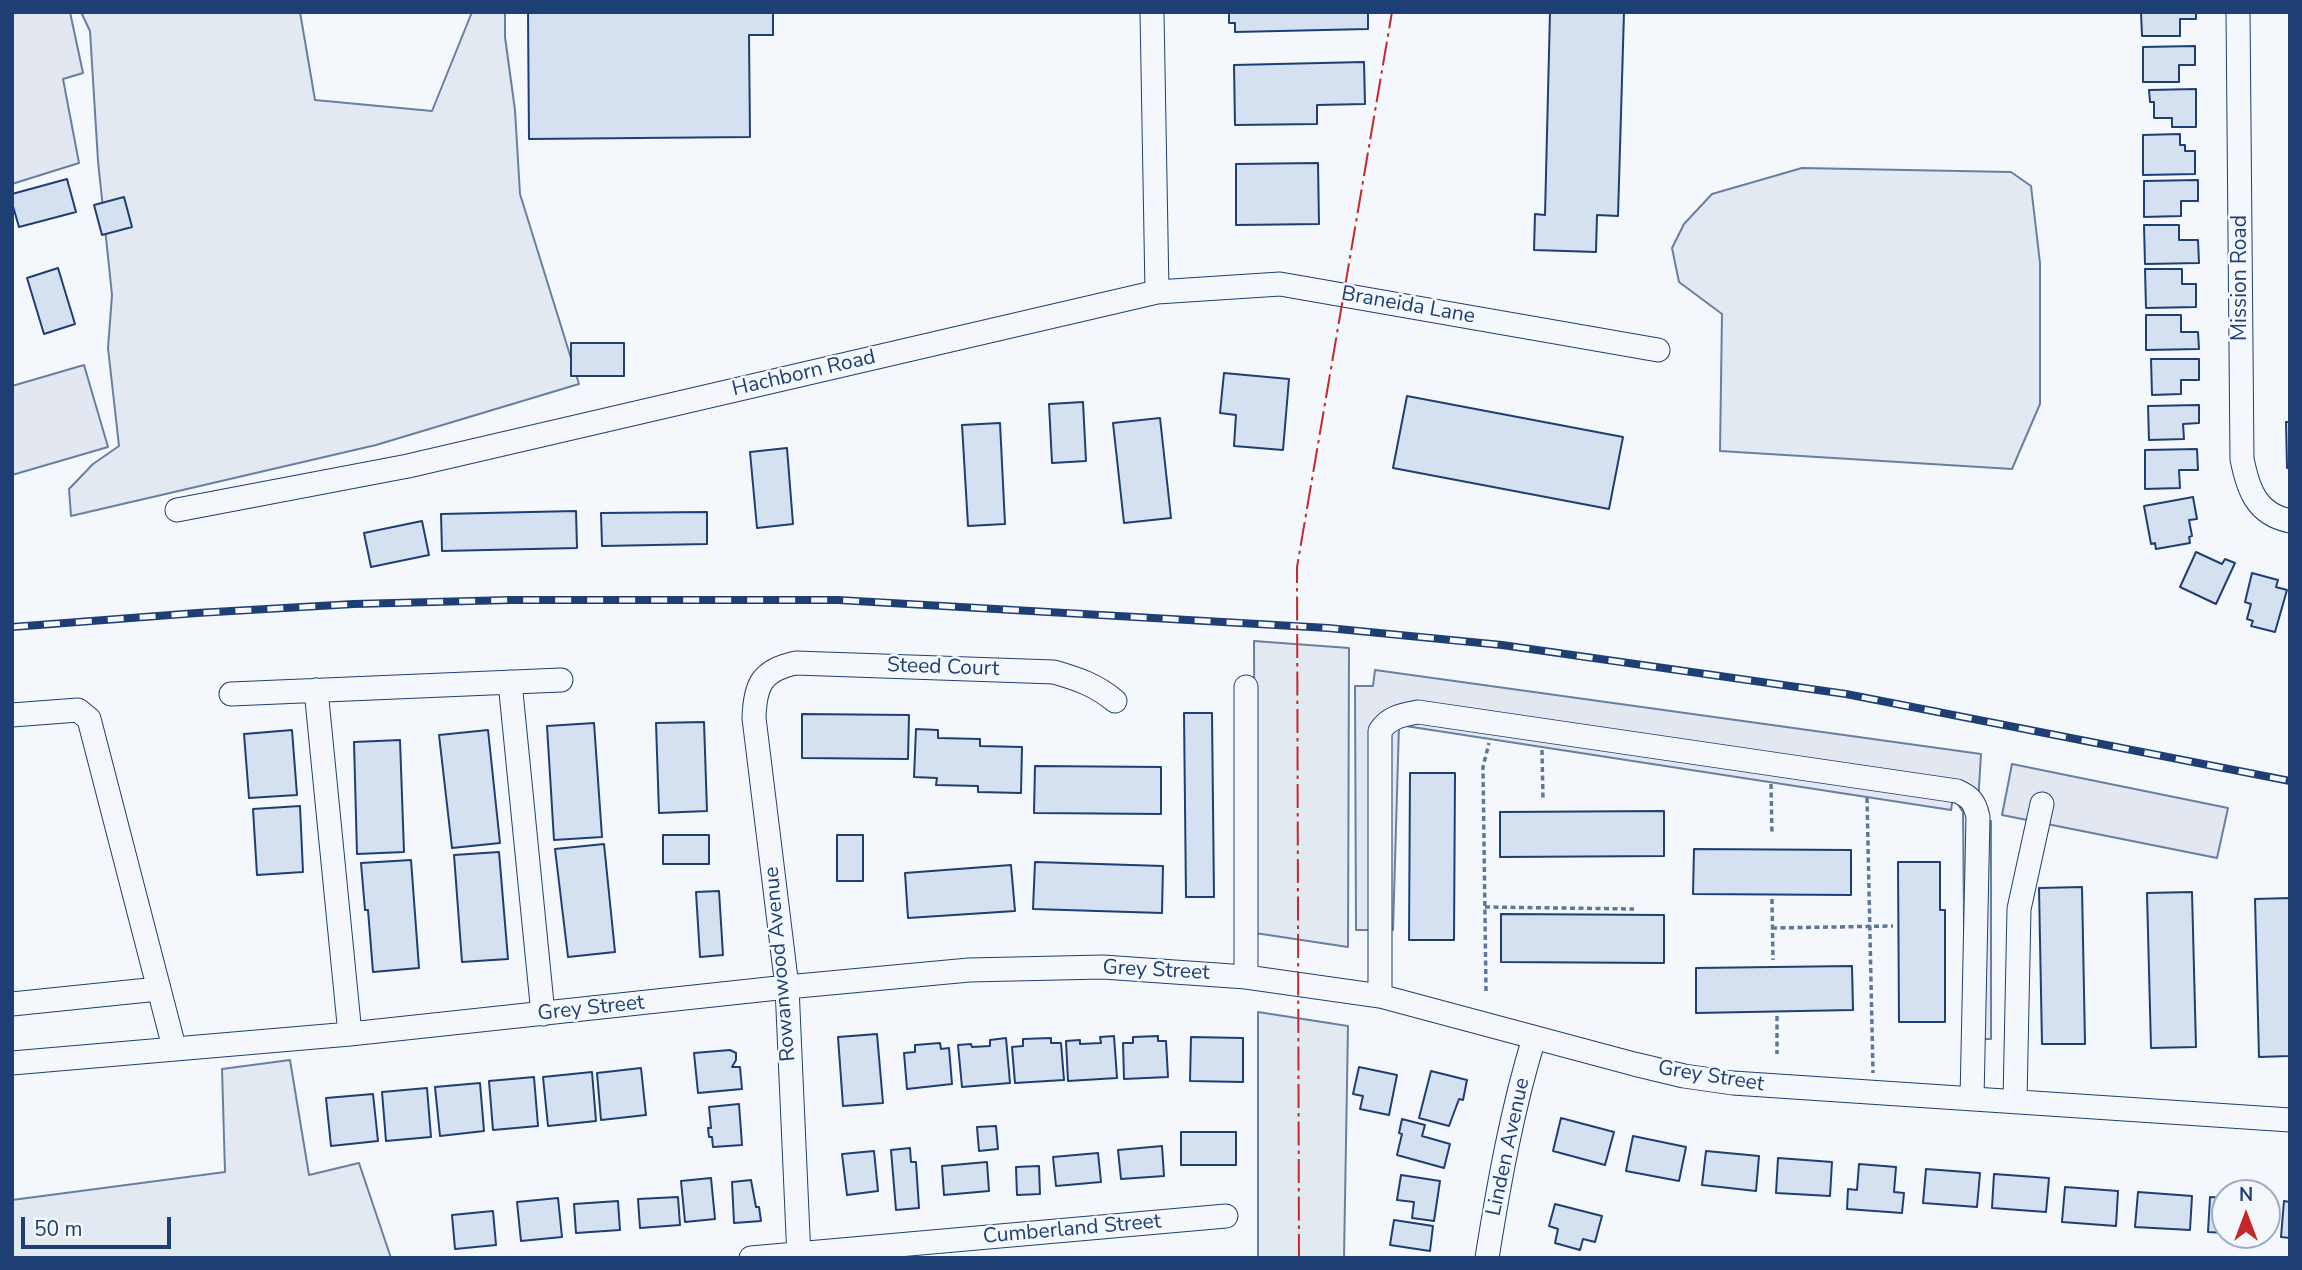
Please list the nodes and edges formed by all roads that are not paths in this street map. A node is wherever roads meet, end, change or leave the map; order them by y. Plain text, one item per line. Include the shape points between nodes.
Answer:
1 (1152, 12) edge
2 (2238, 12) edge
3 (1157, 292) junction
4 (1658, 350) dead end
5 (177, 510) dead end
6 (2290, 521) edge
7 (767, 676) joint
8 (561, 680) dead end
9 (510, 682) junction
10 (1246, 687) dead end
11 (316, 690) junction
12 (231, 694) dead end
13 (1115, 701) dead end
14 (12, 715) edge
15 (2042, 804) dead end
16 (1247, 977) junction
17 (787, 987) junction
18 (158, 989) junction
19 (1380, 996) junction
20 (12, 1004) edge
21 (542, 1014) junction
22 (350, 1034) junction
23 (1534, 1038) junction
24 (174, 1048) junction
25 (12, 1063) edge
26 (1972, 1099) junction
27 (2015, 1101) junction
28 (2290, 1121) edge
29 (1226, 1216) dead end
30 (799, 1256) edge
31 (751, 1258) edge
32 (1487, 1258) edge

1 - 3 street
2 - 6 street, Mission Road via 2242,459 2251,496
3 - 4 street, Braneida Lane via 1280,284
3 - 5 street, Hachborn Road via 408,466
7 - 13 street, Steed Court via 796,663 1054,672 1100,688
7 - 17 street, Rowanwood Avenue via 754,698 754,719
8 - 9 street
9 - 11 street
9 - 21 street
10 - 16 street
11 - 12 street
11 - 22 street
14 - 18 street via 78,710 89,719
15 - 27 street via 2019,909
16 - 17 street, Grey Street via 1031,967
16 - 19 street, Grey Street
17 - 21 street, Grey Street
17 - 30 street, Rowanwood Avenue
18 - 20 street
18 - 24 street
19 - 23 street, Grey Street
19 - 26 street via 1380,731 1399,715 1418,712 1957,791 1975,804 1978,817
21 - 22 street, Grey Street
22 - 24 street, Grey Street
23 - 26 street, Grey Street via 1684,1076 1774,1087
23 - 32 street, Linden Avenue via 1500,1176
24 - 25 street, Grey Street
26 - 27 street, Grey Street
27 - 28 street, Grey Street
29 - 30 street, Cumberland Street
30 - 31 street, Cumberland Street

